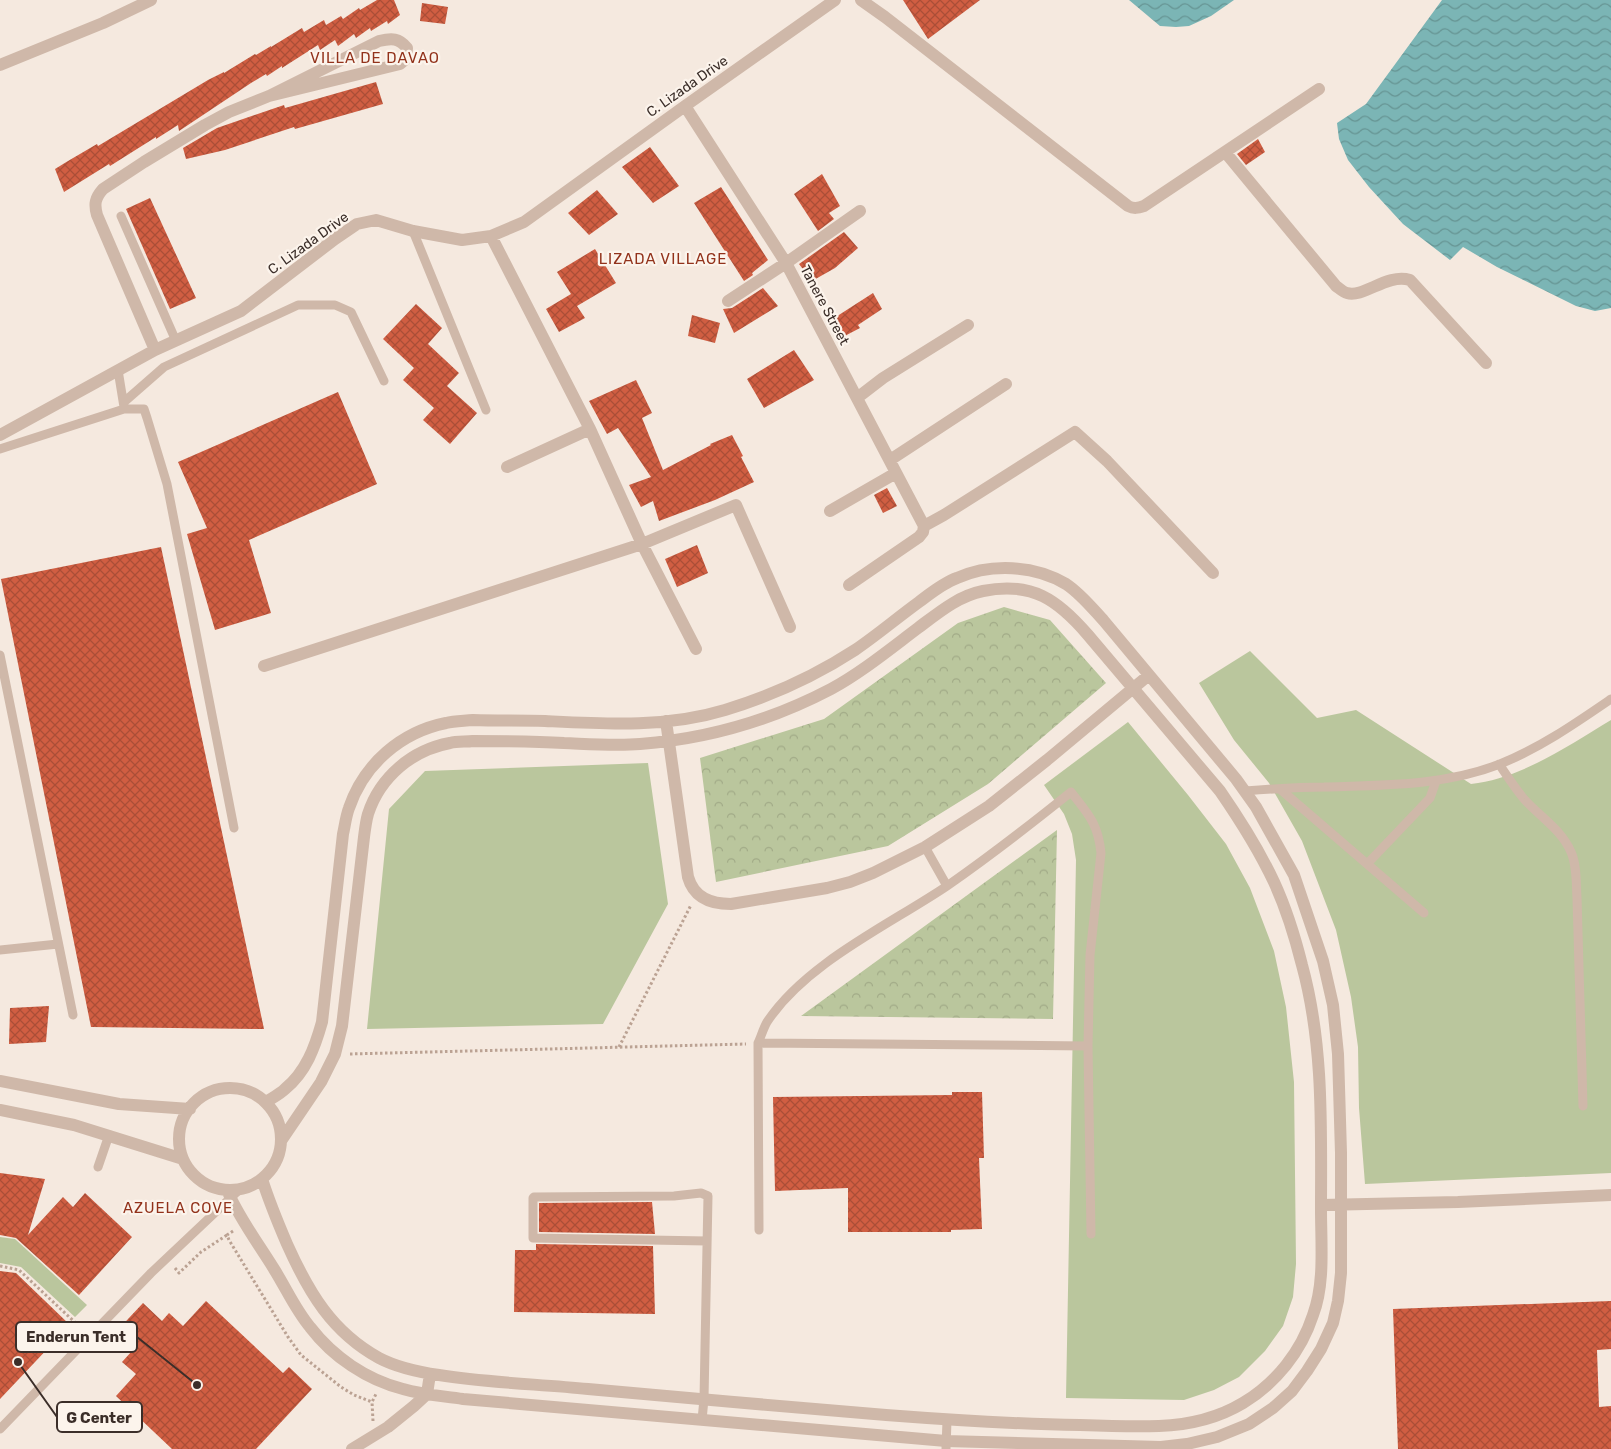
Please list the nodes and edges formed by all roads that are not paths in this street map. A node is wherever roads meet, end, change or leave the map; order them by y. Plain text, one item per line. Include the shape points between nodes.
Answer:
1 (151, 0) edge
2 (835, 0) edge
3 (861, 0) edge
4 (0, 65) edge
5 (1319, 89) dead end
6 (269, 96) junction
7 (685, 106) junction
8 (1225, 152) junction
9 (860, 211) dead end
10 (121, 216) dead end
11 (413, 231) junction
12 (491, 236) junction
13 (786, 263) junction
14 (728, 300) dead end
15 (968, 325) dead end
16 (176, 340) junction
17 (155, 350) junction
18 (1486, 363) dead end
19 (118, 370) junction
20 (384, 381) dead end
21 (1006, 384) dead end
22 (857, 398) junction
23 (124, 406) junction
24 (486, 410) dead end
25 (590, 429) junction
26 (0, 435) edge
27 (0, 449) edge
28 (890, 460) junction
29 (507, 467) dead end
30 (896, 473) junction
31 (830, 511) dead end
32 (924, 526) junction
33 (642, 544) junction
34 (1213, 573) dead end
35 (849, 585) dead end
36 (790, 627) dead end
37 (696, 649) dead end
38 (0, 655) edge
39 (264, 666) dead end
40 (1149, 675) junction
41 (1133, 688) junction
42 (1611, 699) edge
43 (666, 721) junction
44 (598, 723) junction
45 (669, 742) junction
46 (597, 744) junction
47 (1500, 764) junction
48 (1436, 781) junction
49 (1280, 789) junction
50 (1245, 791) junction
51 (234, 828) dead end
52 (925, 847) junction
53 (1367, 864) junction
54 (947, 886) junction
55 (1424, 913) dead end
56 (58, 944) junction
57 (0, 950) edge
58 (72, 1016) dead end
59 (758, 1044) junction
60 (1088, 1046) junction
61 (0, 1081) edge
62 (266, 1102) junction
63 (1583, 1106) dead end
64 (190, 1109) junction
65 (0, 1110) edge
66 (109, 1135) junction
67 (281, 1141) junction
68 (183, 1159) junction
69 (98, 1167) dead end
70 (262, 1179) junction
71 (233, 1192) junction
72 (1611, 1195) edge
73 (1321, 1205) junction
74 (1341, 1205) junction
75 (759, 1230) dead end
76 (1091, 1234) dead end
77 (707, 1241) junction
78 (430, 1374) junction
79 (426, 1394) junction
80 (704, 1400) junction
81 (702, 1420) junction
82 (947, 1420) junction
83 (0, 1429) edge
84 (946, 1445) edge
85 (352, 1449) edge

1 - 4 street via 104,23
2 - 7 street, C. Lizada Drive
3 - 8 street via 1128,206 1144,206
5 - 8 street
6 - 6 street via 380,41 389,38 400,40 407,48 406,59 400,64
6 - 17 street via 205,125 98,194 94,204 96,215
7 - 12 street, C. Lizada Drive via 524,222
7 - 13 street, Tanere Street
8 - 18 street via 1336,286 1347,293 1356,293 1396,278 1410,280
9 - 13 street
10 - 16 lane
11 - 12 street, C. Lizada Drive via 462,240
11 - 16 street, C. Lizada Drive via 376,220 357,224 241,311
11 - 24 lane
12 - 25 street
13 - 14 street
13 - 22 street, Tanere Street
15 - 22 street
16 - 17 street, C. Lizada Drive
17 - 19 street, C. Lizada Drive
19 - 23 lane
19 - 26 street, C. Lizada Drive
20 - 23 lane via 351,312 335,305 298,305 164,367
21 - 28 street
22 - 28 street, Tanere Street
23 - 27 lane
23 - 51 lane via 144,409 167,484
25 - 29 street
25 - 33 street
28 - 30 street, Tanere Street
30 - 31 street
30 - 32 street, Tanere Street
32 - 34 street via 1075,432 1107,461
32 - 35 street via 919,537
33 - 36 street via 736,505
33 - 37 street
33 - 39 street
38 - 56 lane
40 - 41 street
40 - 43 street via 1088,604 1067,585 1048,575 1000,568 956,578 856,649 776,692 724,710
40 - 50 street
41 - 45 street via 1069,613 1055,602 1021,589 1000,588 964,596 867,666 832,688 784,711 729,730
41 - 52 street via 996,800
41 - 73 street via 1239,818 1282,901 1303,967 1312,1009 1318,1056
42 - 47 lane via 1541,744
43 - 44 street
43 - 45 street
44 - 46 street
44 - 62 street via 446,722 402,739 367,772 348,809 322,1022 315,1047 285,1090
45 - 46 street
45 - 52 street via 690,886 697,894 717,904 850,882
46 - 67 street via 450,743 412,757 384,784 368,815 349,977 334,1054 312,1096
47 - 48 lane
47 - 63 lane via 1524,799 1565,840 1572,854 1576,874
48 - 49 lane
48 - 53 lane via 1430,798
49 - 50 lane
49 - 53 lane
50 - 74 street via 1294,875 1325,970 1333,1005 1338,1054
52 - 54 lane
53 - 55 lane
54 - 59 lane via 837,955 806,980 766,1024
54 - 60 lane via 1071,792 1095,825 1100,838 1090,955
56 - 57 lane
56 - 58 lane
59 - 60 lane
59 - 75 lane
60 - 76 lane
61 - 64 street via 119,1104
62 - 64 street via 245,1090 220,1089 198,1099
62 - 67 street via 278,1120
64 - 68 street via 180,1133
65 - 66 street
66 - 68 street
66 - 69 lane
67 - 70 street via 276,1162
68 - 71 street via 196,1178
70 - 71 street
70 - 78 street via 298,1267 326,1314 342,1332 378,1358
71 - 79 street via 294,1304 328,1347 381,1382
71 - 83 lane
72 - 74 street
73 - 74 street
73 - 82 street via 1321,1272 1313,1316 1291,1360 1277,1377 1239,1406 1210,1418 1160,1426
74 - 84 street via 1341,1273 1333,1323 1321,1349 1292,1391 1249,1424 1217,1437 1161,1447
77 - 77 lane via 533,1238 533,1198 701,1193 708,1196
77 - 80 lane
78 - 79 street
78 - 80 street
79 - 81 street
79 - 85 street via 402,1417
80 - 81 lane
80 - 82 street
81 - 84 street
82 - 84 lane

